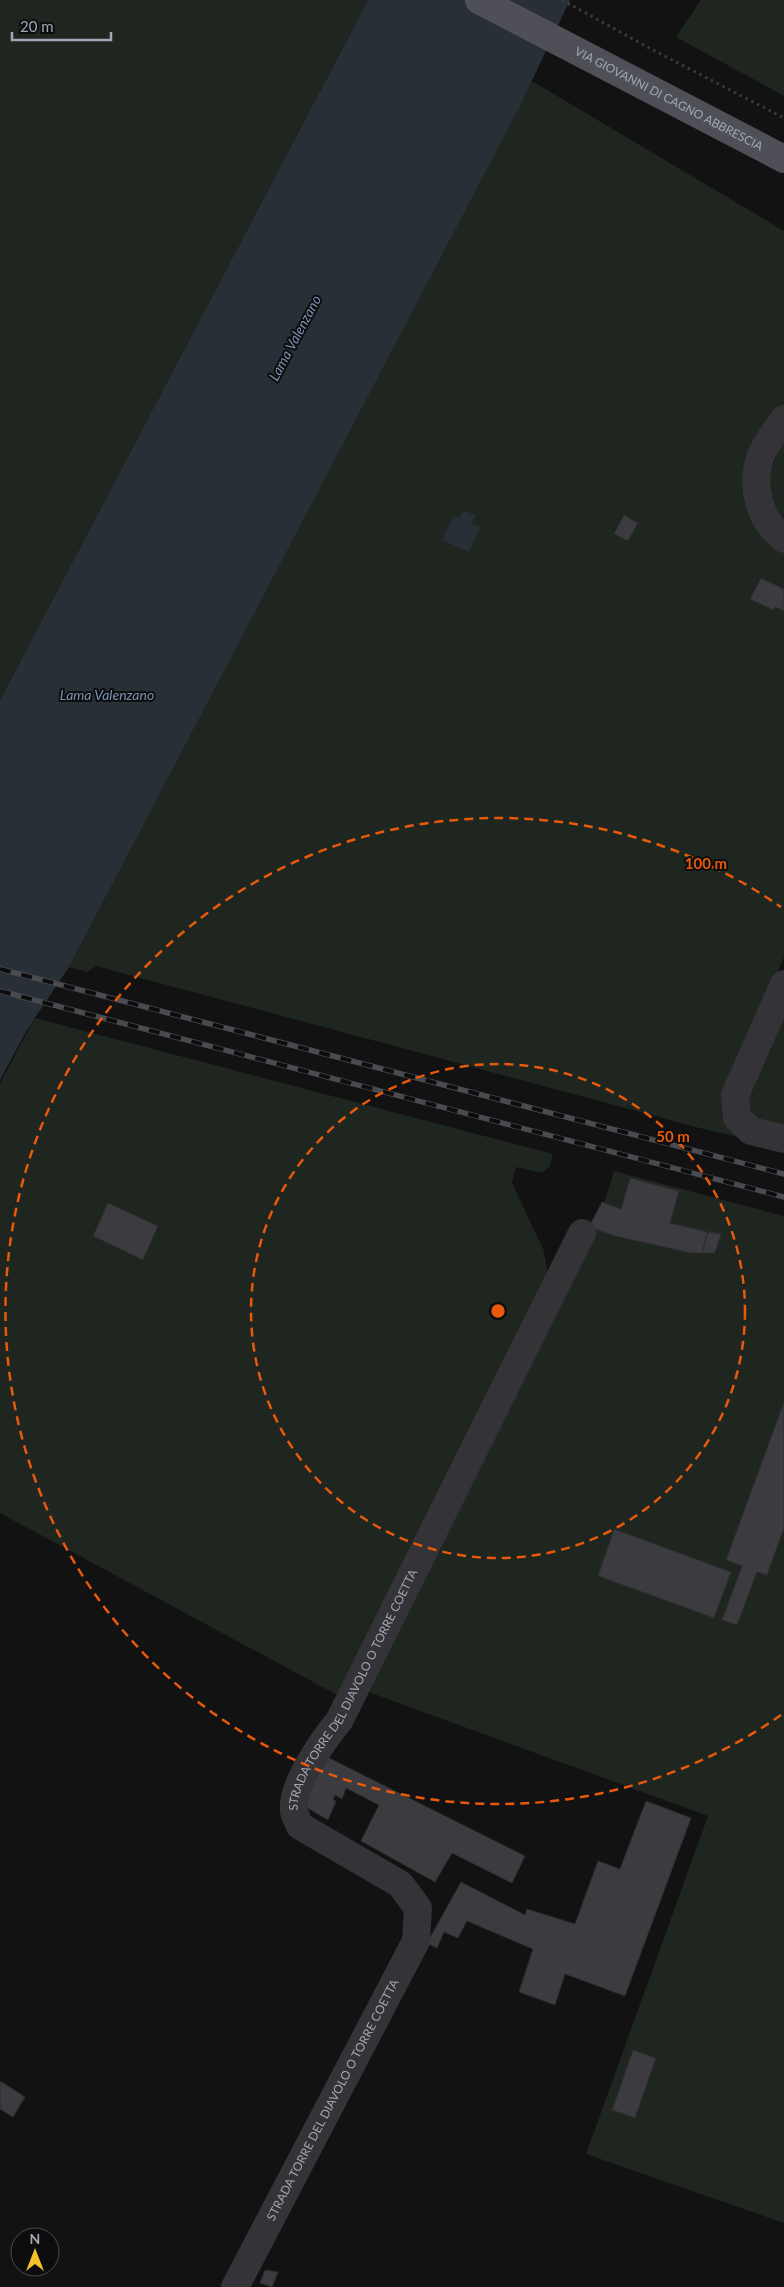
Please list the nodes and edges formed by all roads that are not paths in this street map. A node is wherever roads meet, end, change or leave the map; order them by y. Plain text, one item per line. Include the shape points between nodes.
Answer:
1 (479, 0) edge
2 (784, 159) edge
3 (784, 419) edge
4 (784, 539) edge
5 (784, 984) edge
6 (784, 1139) edge
7 (582, 1233) dead end
8 (234, 2287) edge

1 - 2 main road, VIA GIOVANNI DI CAGNO ABBRESCIA
3 - 4 lane via 761,455 756,491 769,525
5 - 6 lane via 735,1095 736,1118 751,1131
7 - 8 lane, STRADA TORRE DEL DIAVOLO O TORRE COETTA via 339,1721 319,1746 297,1790 294,1811 300,1826 400,1884 418,1908 416,1941

